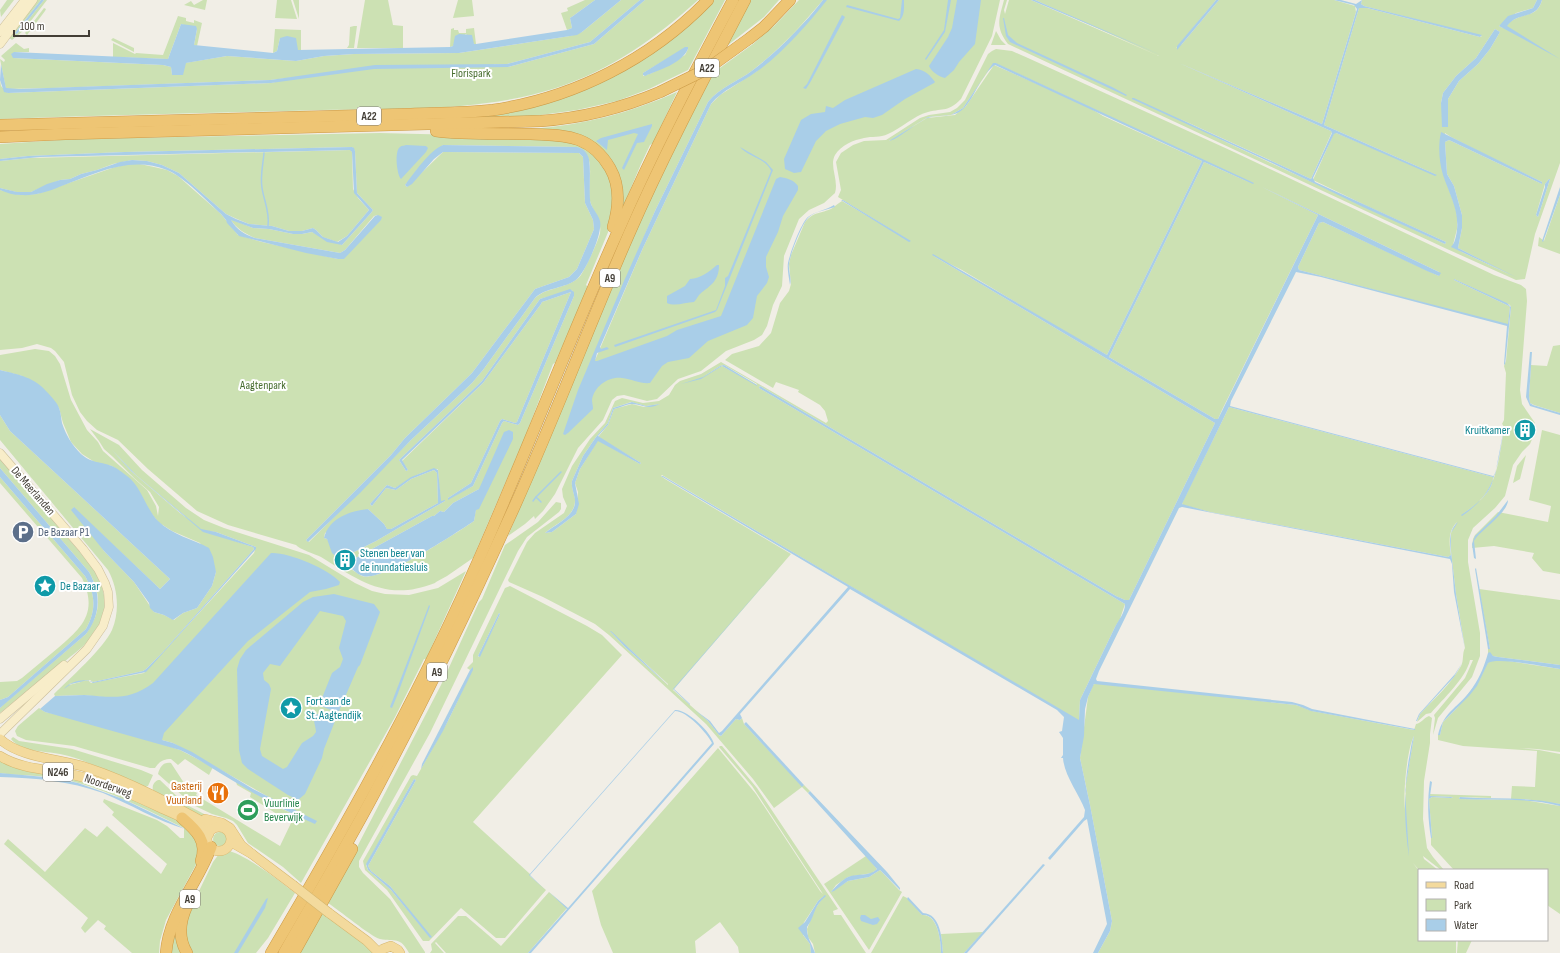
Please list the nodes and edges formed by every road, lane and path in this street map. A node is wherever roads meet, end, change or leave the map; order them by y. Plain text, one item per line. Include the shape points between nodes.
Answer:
1 (25, 0) edge
2 (34, 0) edge
3 (708, 0) edge
4 (733, 0) edge
5 (745, 0) edge
6 (790, 0) edge
7 (0, 32) edge
8 (0, 44) edge
9 (0, 126) edge
10 (396, 126) junction
11 (0, 137) edge
12 (597, 278) junction
13 (0, 453) edge
14 (99, 634) junction
15 (0, 719) edge
16 (0, 734) edge
17 (0, 738) edge
18 (0, 756) edge
19 (382, 779) junction
20 (182, 814) junction
21 (212, 831) junction
22 (222, 846) junction
23 (252, 854) junction
24 (261, 863) junction
25 (196, 878) junction
26 (301, 902) junction
27 (381, 952) edge
28 (166, 953) edge
29 (187, 953) edge
30 (262, 953) edge
31 (271, 953) edge
32 (284, 953) edge
33 (294, 953) edge
34 (400, 953) edge

1 - 7 main road
2 - 8 main road
3 - 9 highway, A22 via 674,31 614,70 562,93 514,106 469,112
4 - 12 highway, A9 via 653,156
5 - 19 highway, A9 via 663,160 587,332 561,400 506,526 445,657
6 - 10 highway, A22, bridge via 764,27 706,68 679,84 613,108 556,120
10 - 11 highway, A22
10 - 12 highway, A22 via 442,132 557,135 588,145 607,163 618,191 617,214
12 - 26 highway, A9 via 486,544 445,633
13 - 14 main road, De Meerlanden via 98,569 108,592 109,607
14 - 15 main road, De Meerlanden
14 - 16 main road, De Meerlanden via 87,650
17 - 20 main road, Noorderweg / N246 via 25,752 62,760 112,777
18 - 20 main road, Noorderweg / N246 via 26,767 73,775 116,788
19 - 32 highway, A9
19 - 33 highway, A9 via 375,803
20 - 21 main road, Noorderweg / N246
20 - 23 main road, Noorderweg / N246 via 230,828 241,845
20 - 25 highway via 195,828 202,843 202,859
21 - 22 main road via 208,840
21 - 22 main road, N246 via 218,827 230,834
22 - 23 main road, Noorderweg / N246
22 - 24 main road, Noorderweg / N246
22 - 25 highway, A9
22 - 29 highway, A9 via 193,893 184,913 181,933
23 - 24 main road, Noorderweg / N246
24 - 27 main road, Noorderweg / N246, bridge
25 - 28 highway, A9 via 170,927
26 - 30 highway, A9
26 - 31 highway, A9
27 - 34 main road, Noorderweg via 391,946

